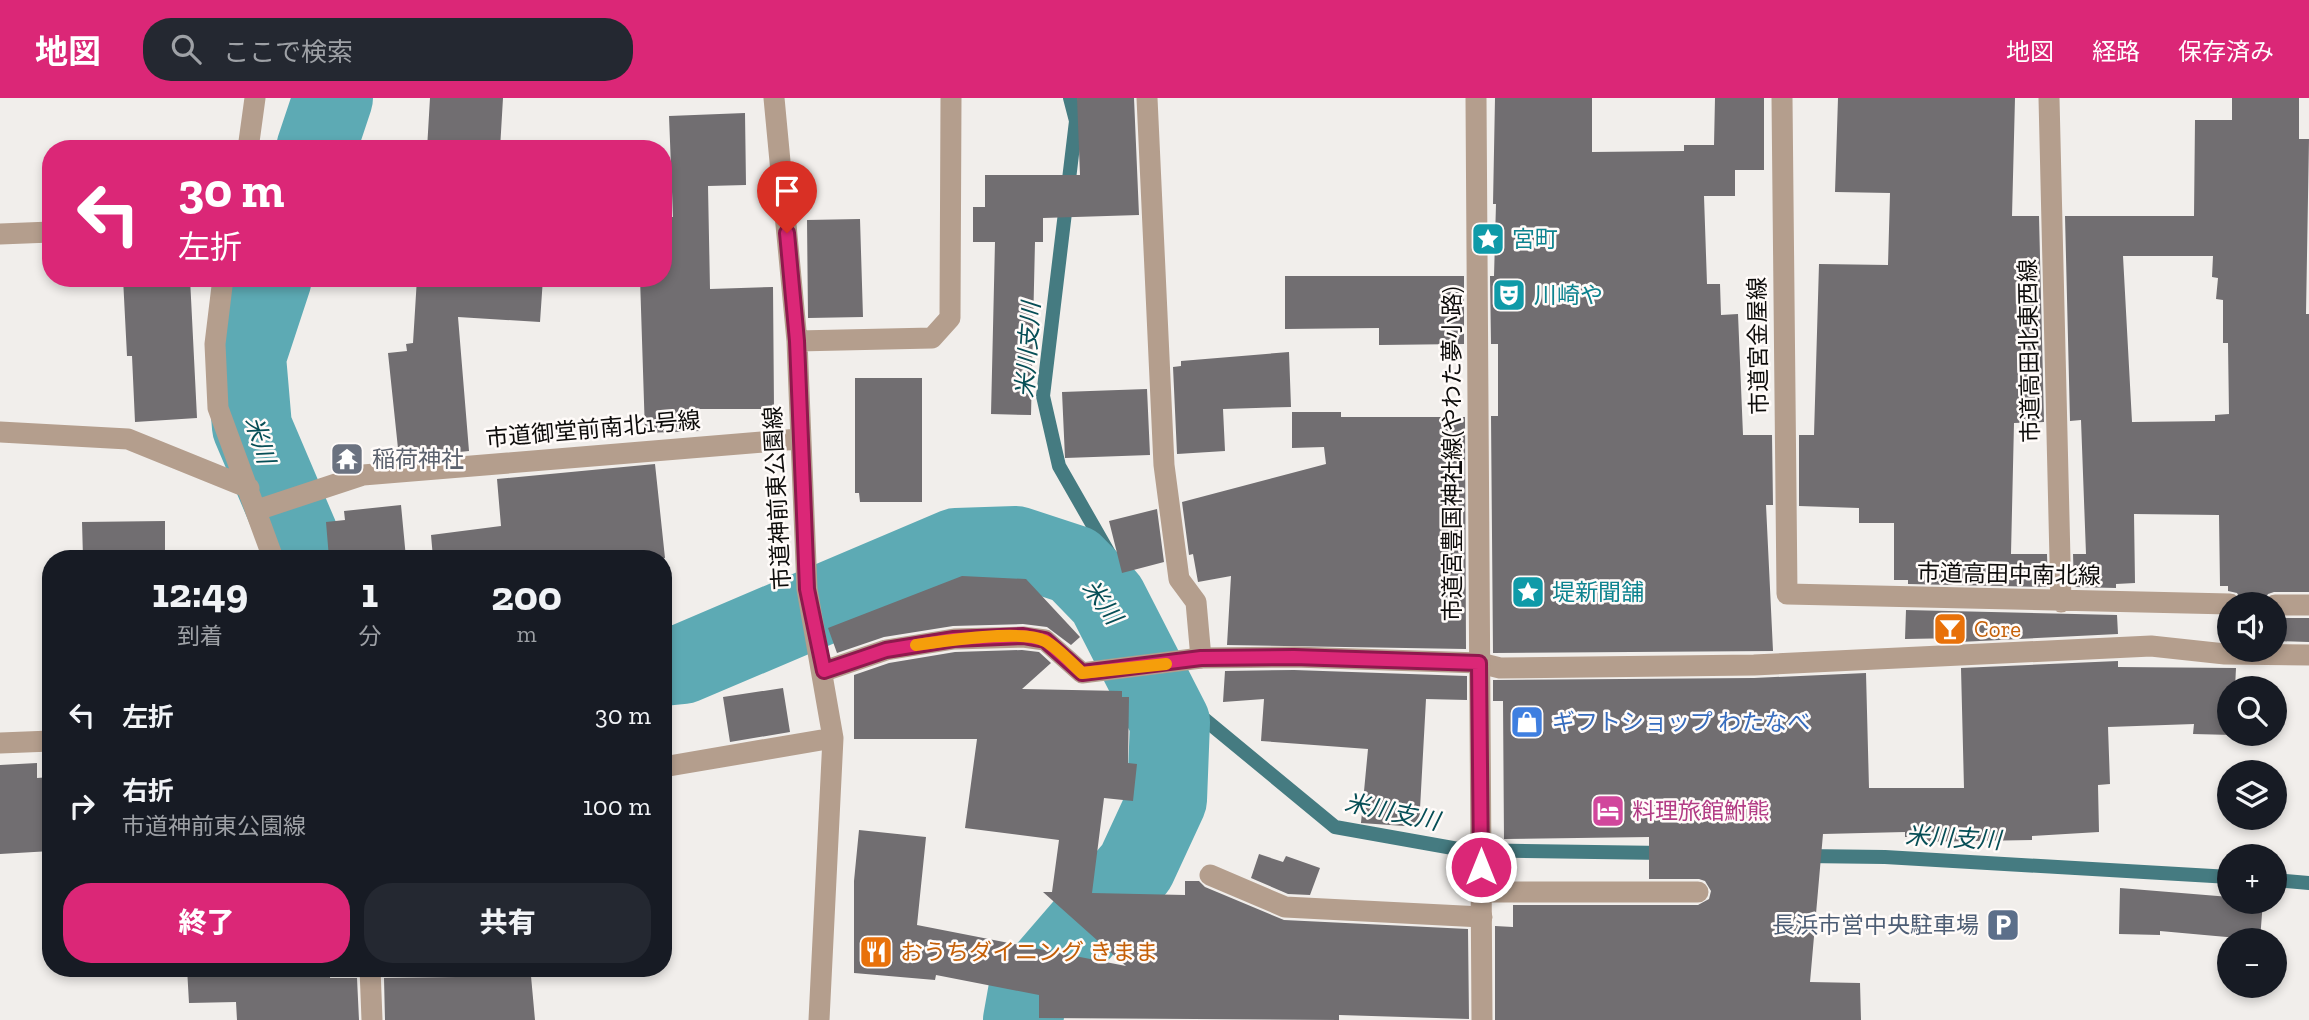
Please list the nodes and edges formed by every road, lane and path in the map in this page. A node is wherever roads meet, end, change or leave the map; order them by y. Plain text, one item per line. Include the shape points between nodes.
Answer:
1 (256, 98) edge
2 (774, 98) edge
3 (951, 98) edge
4 (1147, 98) edge
5 (1476, 98) edge
6 (1782, 98) edge
7 (2049, 98) edge
8 (249, 140) edge
9 (42, 232) edge
10 (0, 234) edge
11 (222, 287) edge
12 (797, 341) junction
13 (0, 432) edge
14 (799, 439) junction
15 (249, 488) junction
16 (263, 508) junction
17 (272, 550) edge
18 (1787, 594) joint
19 (2062, 602) junction
20 (2217, 604) edge
21 (2287, 605) edge
22 (2309, 605) edge
23 (2309, 655) edge
24 (1194, 659) junction
25 (1479, 663) junction
26 (824, 671) junction
27 (833, 738) junction
28 (42, 741) edge
29 (0, 743) edge
30 (672, 765) edge
31 (1210, 875) dead end
32 (1481, 892) junction
33 (1698, 892) dead end
34 (1482, 917) junction
35 (370, 977) edge
36 (372, 1020) edge
37 (819, 1020) edge
38 (1482, 1020) edge

1 - 8 street
2 - 12 street, 市道神前東公園線
3 - 12 street via 950,318 932,338
4 - 24 street via 1164,465 1179,579 1196,601
5 - 25 street, 市道宮豊国神社線(やわた夢小路)
6 - 18 street, 市道宮金屋線
7 - 19 street, 市道高田北東西線
9 - 10 street
11 - 15 street via 215,344 218,408
12 - 14 street, 市道神前東公園線
13 - 15 street via 128,439
14 - 16 street, 市道御堂前南北1号線 via 363,475
14 - 26 street, 市道神前東公園線 via 807,589
15 - 16 street
16 - 17 street
18 - 19 street, 市道高田中南北線
19 - 20 street, 市道高田中南北線
21 - 22 street
23 - 25 street via 2225,654 2151,646 1754,665 1500,668
24 - 25 street
24 - 26 street via 1082,673 1045,640 1023,636 954,639 886,650
25 - 32 street, 市道宮豊国神社線(やわた夢小路)
26 - 27 street, 市道神前東公園線
27 - 30 street
27 - 37 street, 市道神前東公園線
28 - 29 street
31 - 34 street via 1285,907
32 - 33 street
32 - 34 street, 市道宮豊国神社線(やわた夢小路)
34 - 38 street, 市道宮豊国神社線(やわた夢小路)
35 - 36 street

